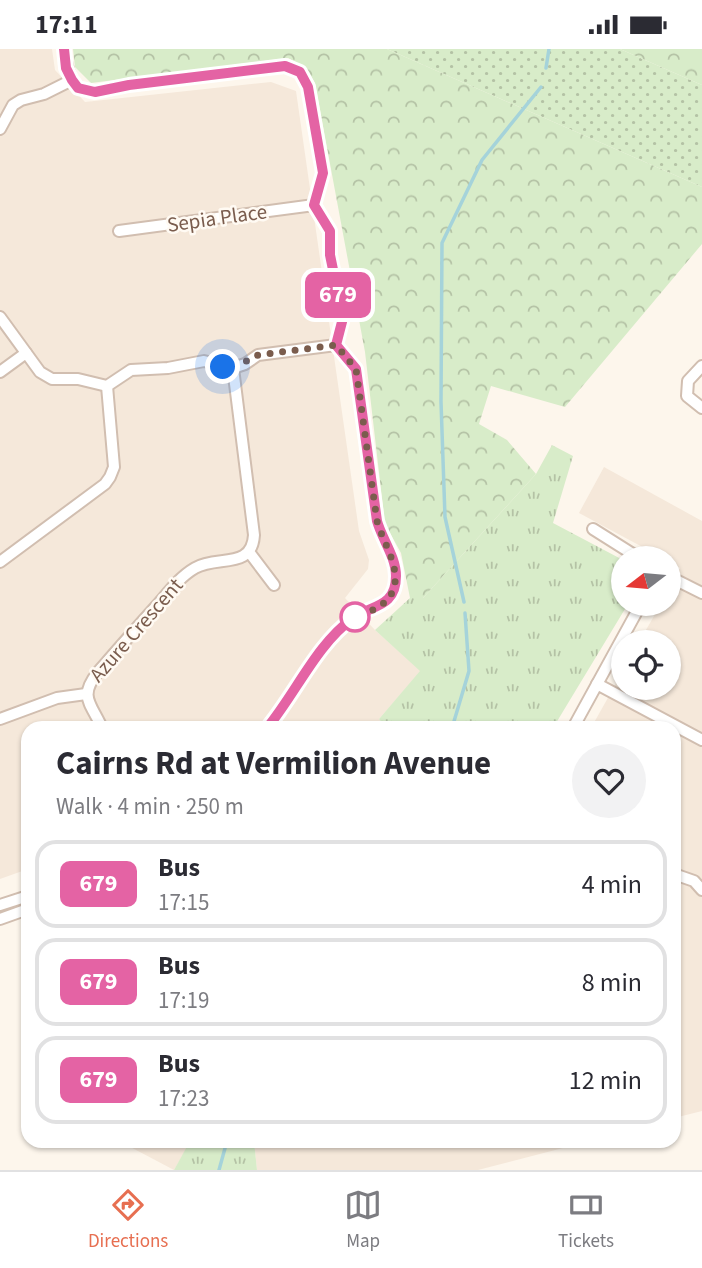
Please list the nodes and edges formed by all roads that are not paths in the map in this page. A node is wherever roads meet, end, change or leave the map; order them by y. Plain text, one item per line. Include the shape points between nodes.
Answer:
1 (64, 49) edge
2 (72, 80) junction
3 (0, 129) edge
4 (314, 205) junction
5 (119, 231) dead end
6 (0, 317) edge
7 (336, 345) junction
8 (26, 353) junction
9 (702, 366) edge
10 (233, 368) junction
11 (0, 372) edge
12 (107, 386) junction
13 (702, 408) edge
14 (593, 529) dead end
15 (620, 546) edge
16 (249, 552) junction
17 (0, 562) edge
18 (681, 582) edge
19 (274, 585) dead end
20 (702, 593) edge
21 (635, 616) edge
22 (597, 684) junction
23 (86, 694) junction
24 (0, 719) edge
25 (99, 721) edge
26 (272, 721) edge
27 (577, 721) edge
28 (666, 721) edge
29 (681, 729) edge
30 (702, 740) edge
31 (681, 876) edge
32 (702, 890) edge
33 (21, 899) edge
34 (0, 905) edge
35 (21, 912) edge
36 (0, 919) edge

1 - 2 street
2 - 3 street via 13,105
2 - 4 street via 78,88 95,92 285,66 300,72 308,87 323,173
4 - 5 street, Sepia Place
4 - 7 street via 330,231 330,255 343,318
6 - 8 street
7 - 10 street via 258,355
7 - 26 street via 356,369 377,521 396,577 391,596 378,608 355,617 323,650
8 - 11 street
8 - 12 street via 40,372 52,379
9 - 13 street via 688,381 687,397
10 - 12 street via 204,361 168,369 131,370
10 - 16 street via 254,534
12 - 17 street via 114,467 110,477
14 - 15 street
16 - 19 street
16 - 23 street, Azure Crescent via 240,558 203,564 183,576 92,679
18 - 20 street
21 - 22 street
22 - 27 street
22 - 28 street
23 - 24 street via 57,698
23 - 25 street, Azure Crescent
29 - 30 street
31 - 32 street
33 - 34 street
35 - 36 street

